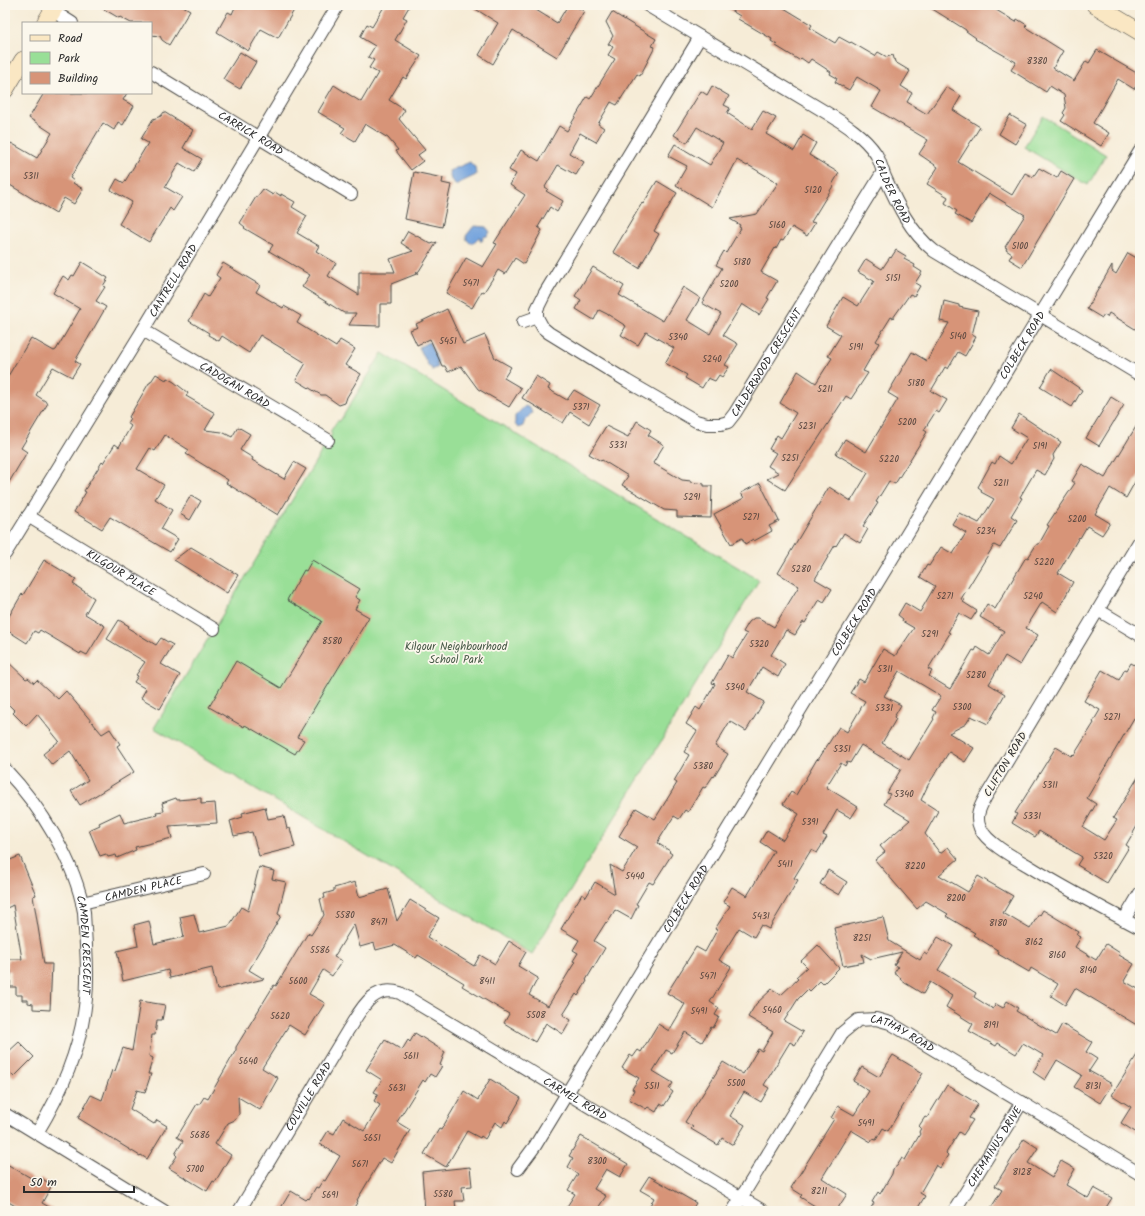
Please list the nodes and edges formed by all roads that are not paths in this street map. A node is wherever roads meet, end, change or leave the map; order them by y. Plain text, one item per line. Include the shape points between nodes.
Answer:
1 (338, 5) edge
2 (647, 5) edge
3 (1095, 5) edge
4 (52, 13) edge
5 (70, 22) edge
6 (1140, 32) edge
7 (700, 37) junction
8 (22, 62) edge
9 (152, 73) edge
10 (5, 90) edge
11 (259, 137) junction
12 (1140, 151) edge
13 (883, 172) junction
14 (351, 194) dead end
15 (1040, 314) junction
16 (537, 318) junction
17 (523, 322) dead end
18 (143, 330) junction
19 (1140, 375) edge
20 (328, 440) dead end
21 (28, 516) junction
22 (1140, 540) edge
23 (5, 554) edge
24 (1098, 610) junction
25 (214, 629) dead end
26 (1140, 635) edge
27 (5, 769) edge
28 (204, 874) dead end
29 (1140, 893) edge
30 (82, 903) junction
31 (1124, 920) junction
32 (1140, 928) edge
33 (385, 991) joint
34 (567, 1092) junction
35 (1022, 1102) junction
36 (5, 1114) edge
37 (37, 1133) junction
38 (518, 1169) dead end
39 (1140, 1174) edge
40 (740, 1198) junction
41 (164, 1211) edge
42 (239, 1211) edge
43 (732, 1211) edge
44 (763, 1211) edge
45 (954, 1211) edge

1 - 11 street, CANTRELL ROAD
2 - 7 street, CALDER ROAD
3 - 6 main road
4 - 5 street
7 - 13 street, CALDER ROAD via 842,122 868,144 876,154
7 - 16 street via 545,293 537,309
8 - 10 main road
9 - 11 street, CARRICK ROAD
11 - 14 street, CARRICK ROAD
11 - 18 street, CANTRELL ROAD
12 - 15 street, COLBECK ROAD
13 - 15 street, CALDER ROAD via 906,218 928,246
13 - 16 street, CALDERWOOD CRESCENT via 728,422 715,425 696,421 549,332
15 - 19 street, CALDER ROAD
15 - 34 street, COLBECK ROAD
16 - 17 street
18 - 20 street, CADOGAN ROAD
18 - 21 street, CANTRELL ROAD
21 - 23 street, CANTRELL ROAD
21 - 25 street, KILGOUR PLACE
22 - 24 street, CLIFTON ROAD
24 - 26 street
24 - 31 street, CLIFTON ROAD via 985,798 978,822 982,832 1001,849
27 - 30 street, CAMDEN CRESCENT via 32,800 51,829 74,877
28 - 30 street, CAMDEN PLACE
29 - 31 street
30 - 37 street, CAMDEN CRESCENT via 87,975 84,1014 70,1069
31 - 32 street, CLIFTON ROAD
33 - 34 street, CARMEL ROAD via 393,990 400,993
33 - 42 street, COLVILLE ROAD via 371,997 359,1014
34 - 38 street, COLBECK ROAD
34 - 40 street, CARMEL ROAD
35 - 39 street, CATHAY ROAD
35 - 40 street, CATHAY ROAD via 890,1023 876,1019 858,1020 842,1033
35 - 45 street, CHEMAINUS DRIVE
36 - 37 street
37 - 41 street
40 - 43 street, CATHAY ROAD
40 - 44 street, CARMEL ROAD

